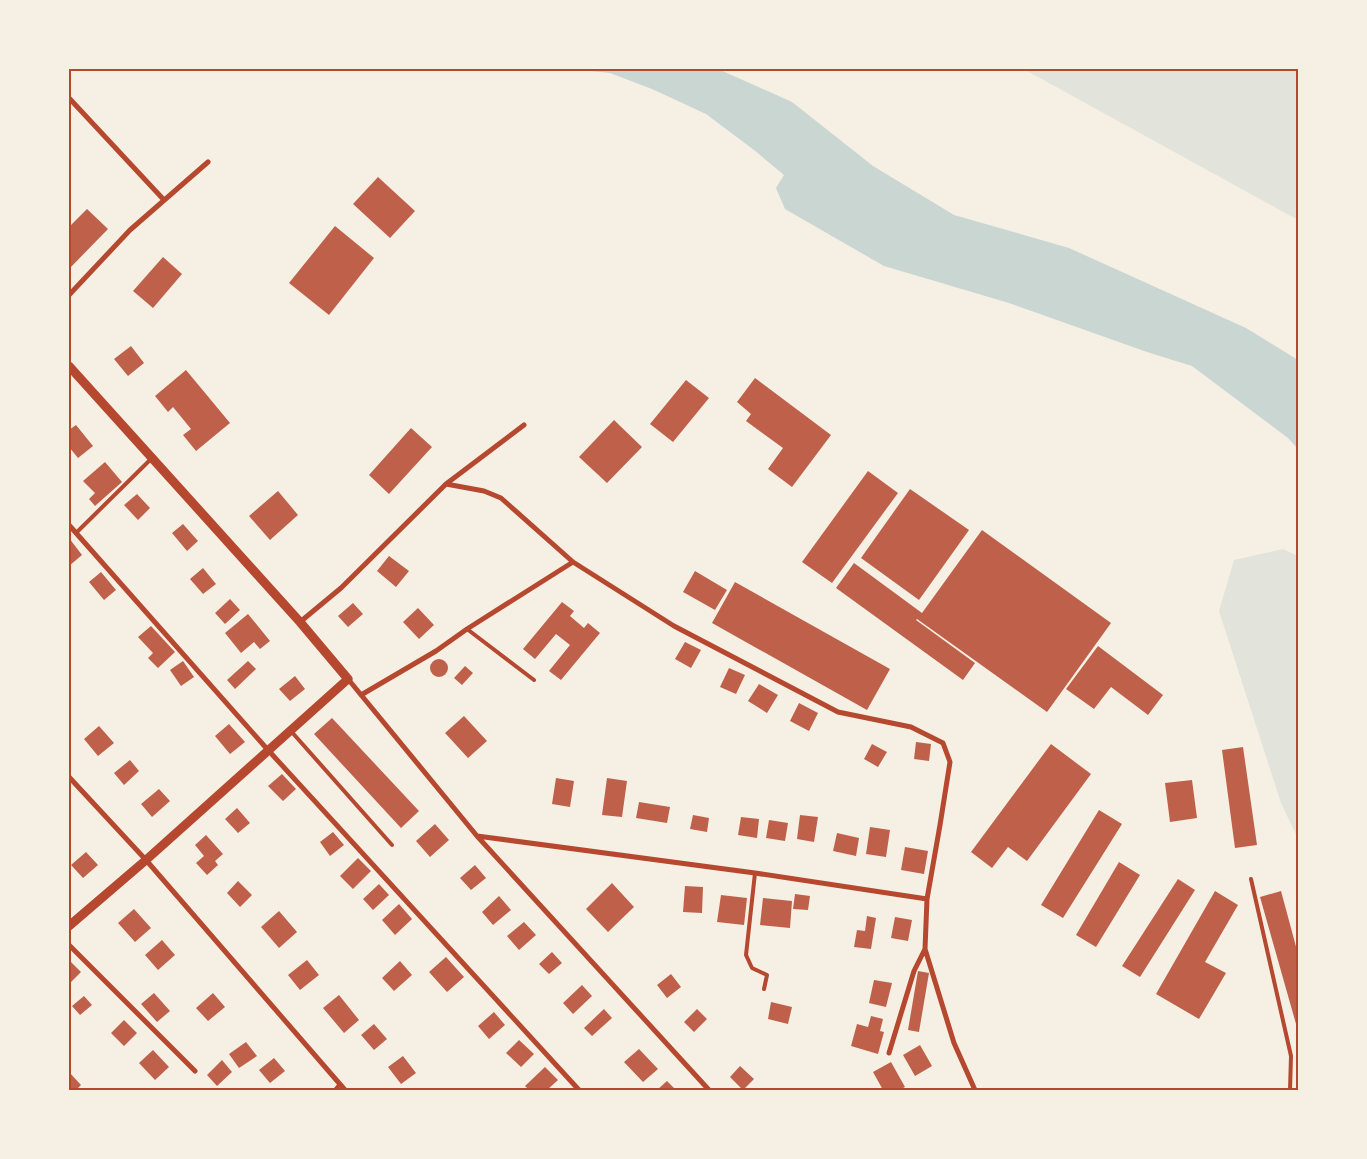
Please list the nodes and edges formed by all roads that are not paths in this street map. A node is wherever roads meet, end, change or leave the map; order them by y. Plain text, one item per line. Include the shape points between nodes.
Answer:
1 (69, 98) edge
2 (208, 162) dead end
3 (164, 200) junction
4 (69, 295) edge
5 (69, 366) edge
6 (524, 425) dead end
7 (152, 458) junction
8 (446, 484) junction
9 (69, 525) edge
10 (76, 533) junction
11 (573, 562) junction
12 (300, 622) junction
13 (467, 629) junction
14 (348, 680) junction
15 (534, 680) dead end
16 (361, 695) junction
17 (290, 730) junction
18 (268, 750) junction
19 (69, 777) edge
20 (477, 836) junction
21 (392, 845) dead end
22 (146, 860) junction
23 (755, 873) junction
24 (1251, 880) dead end
25 (927, 899) junction
26 (69, 926) edge
27 (69, 945) edge
28 (925, 949) junction
29 (764, 989) dead end
30 (889, 1053) dead end
31 (195, 1071) dead end
32 (340, 1084) junction
33 (335, 1090) edge
34 (345, 1090) edge
35 (579, 1090) edge
36 (709, 1090) edge
37 (976, 1090) edge
38 (1290, 1090) edge

1 - 3 street
2 - 3 street
3 - 4 street via 130,230
5 - 7 street
6 - 8 street
7 - 10 lane
7 - 12 street
8 - 11 street via 484,491 501,498
8 - 12 street via 341,588
9 - 10 street
10 - 18 street
11 - 13 street
11 - 25 street via 674,626 838,712 911,727 943,742 950,762
12 - 14 street
13 - 15 lane
13 - 16 street
14 - 16 street
14 - 17 street
16 - 20 street
17 - 18 street
17 - 21 lane
18 - 22 street
18 - 35 street
19 - 22 street
20 - 23 street
20 - 36 street
22 - 26 street
22 - 32 street
23 - 25 street
23 - 29 lane via 746,955 752,968 767,975
24 - 38 lane via 1291,1056
25 - 28 street
27 - 31 street
28 - 30 street via 914,971
28 - 37 street via 954,1043
32 - 33 lane
32 - 34 street

